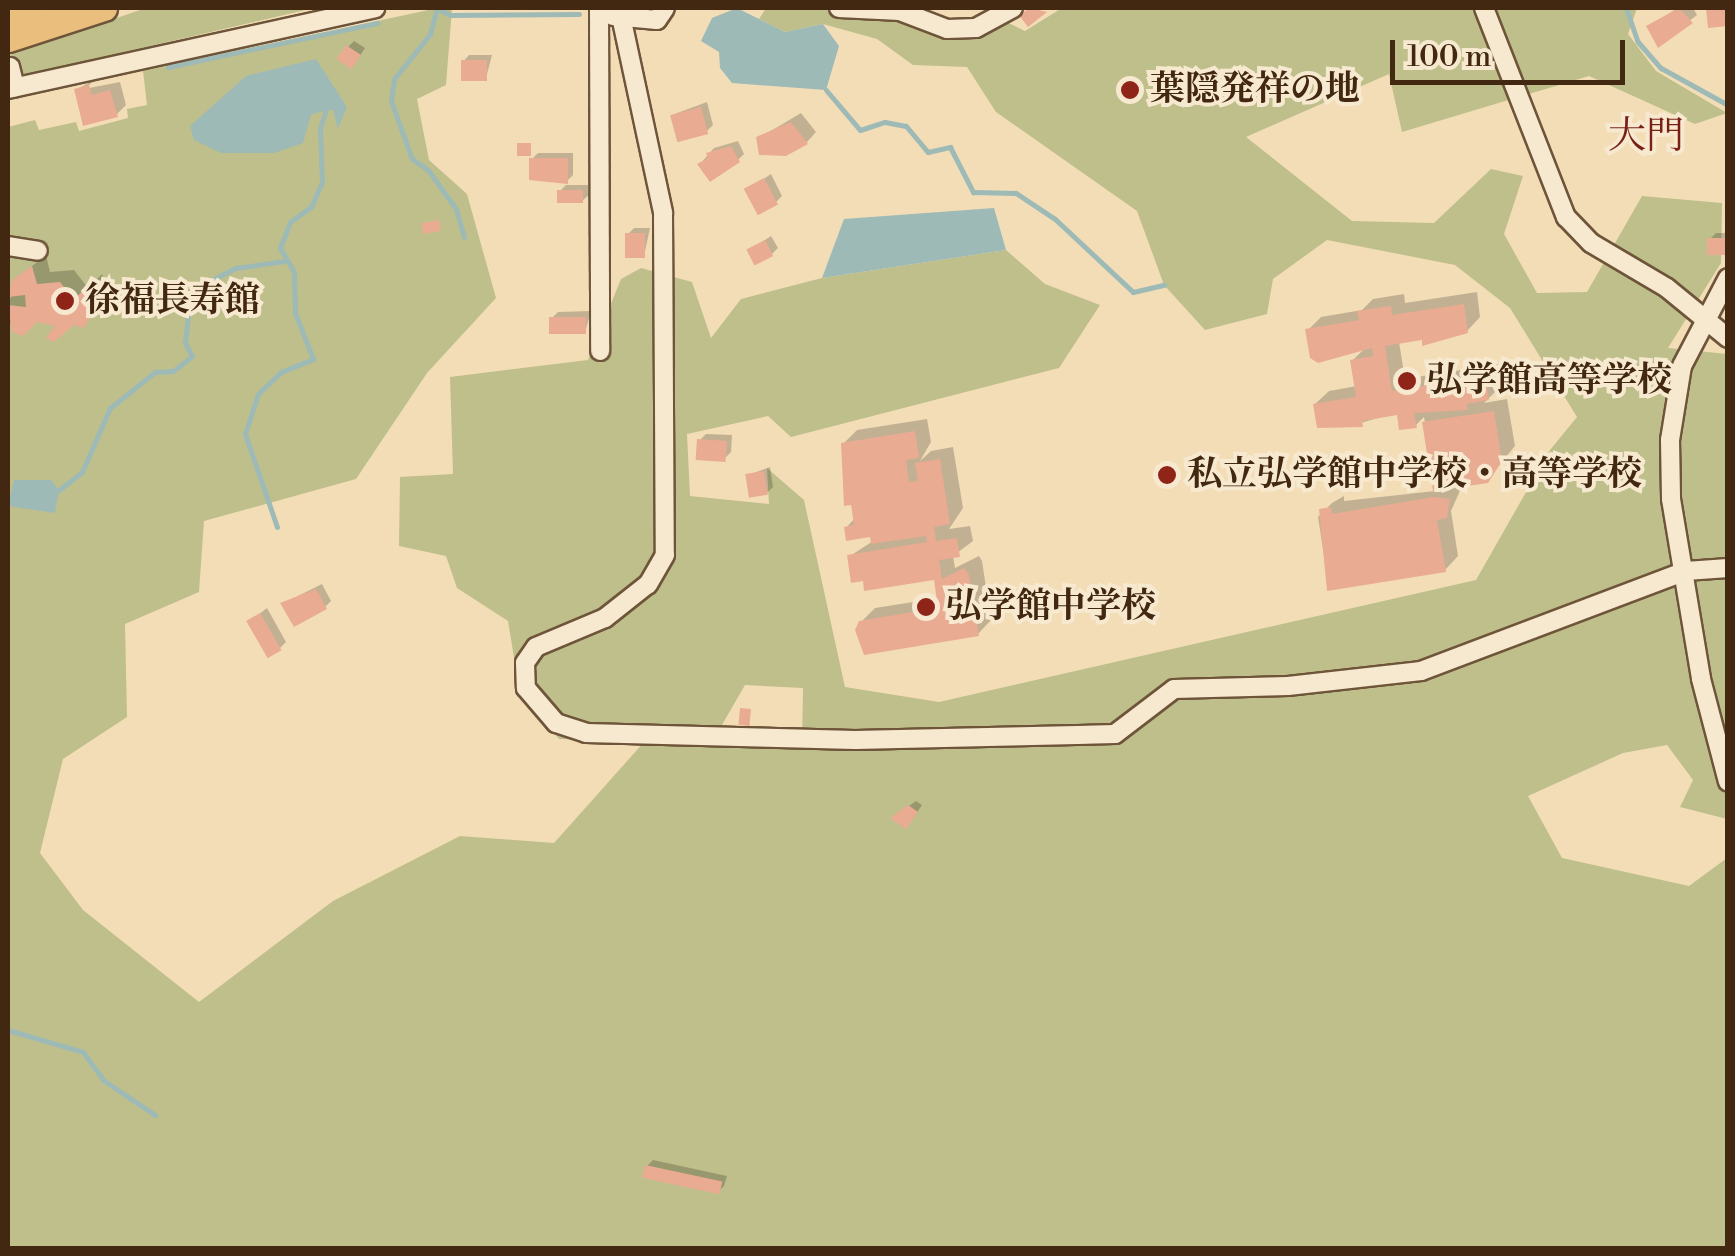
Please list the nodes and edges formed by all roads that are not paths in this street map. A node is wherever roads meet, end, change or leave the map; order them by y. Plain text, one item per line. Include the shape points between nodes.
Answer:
1 (47, 8) edge
2 (104, 8) edge
3 (375, 8) edge
4 (599, 8) edge
5 (665, 8) edge
6 (839, 8) edge
7 (1013, 8) edge
8 (1484, 8) edge
9 (8, 18) edge
10 (622, 21) junction
11 (8, 39) edge
12 (10, 67) edge
13 (11, 88) edge
14 (8, 246) edge
15 (38, 251) dead end
16 (1728, 278) edge
17 (1708, 317) junction
18 (1728, 338) edge
19 (600, 351) dead end
20 (1728, 568) edge
21 (1686, 572) junction
22 (1728, 782) edge

1 - 9 highway
2 - 11 highway
3 - 13 street
4 - 10 street
4 - 19 street
5 - 10 street via 657,20
6 - 7 street via 900,12 948,30 976,28
8 - 17 street via 1566,217 1591,243
10 - 21 street via 663,213 665,555 648,584 605,618 536,647 525,663 526,688 556,723 586,733 855,740 1116,734 1174,689 1288,686 1421,671
12 - 13 street
14 - 15 street
16 - 17 street
17 - 18 street
17 - 21 street via 1682,366 1670,440 1671,499
20 - 21 street
21 - 22 street via 1701,679

